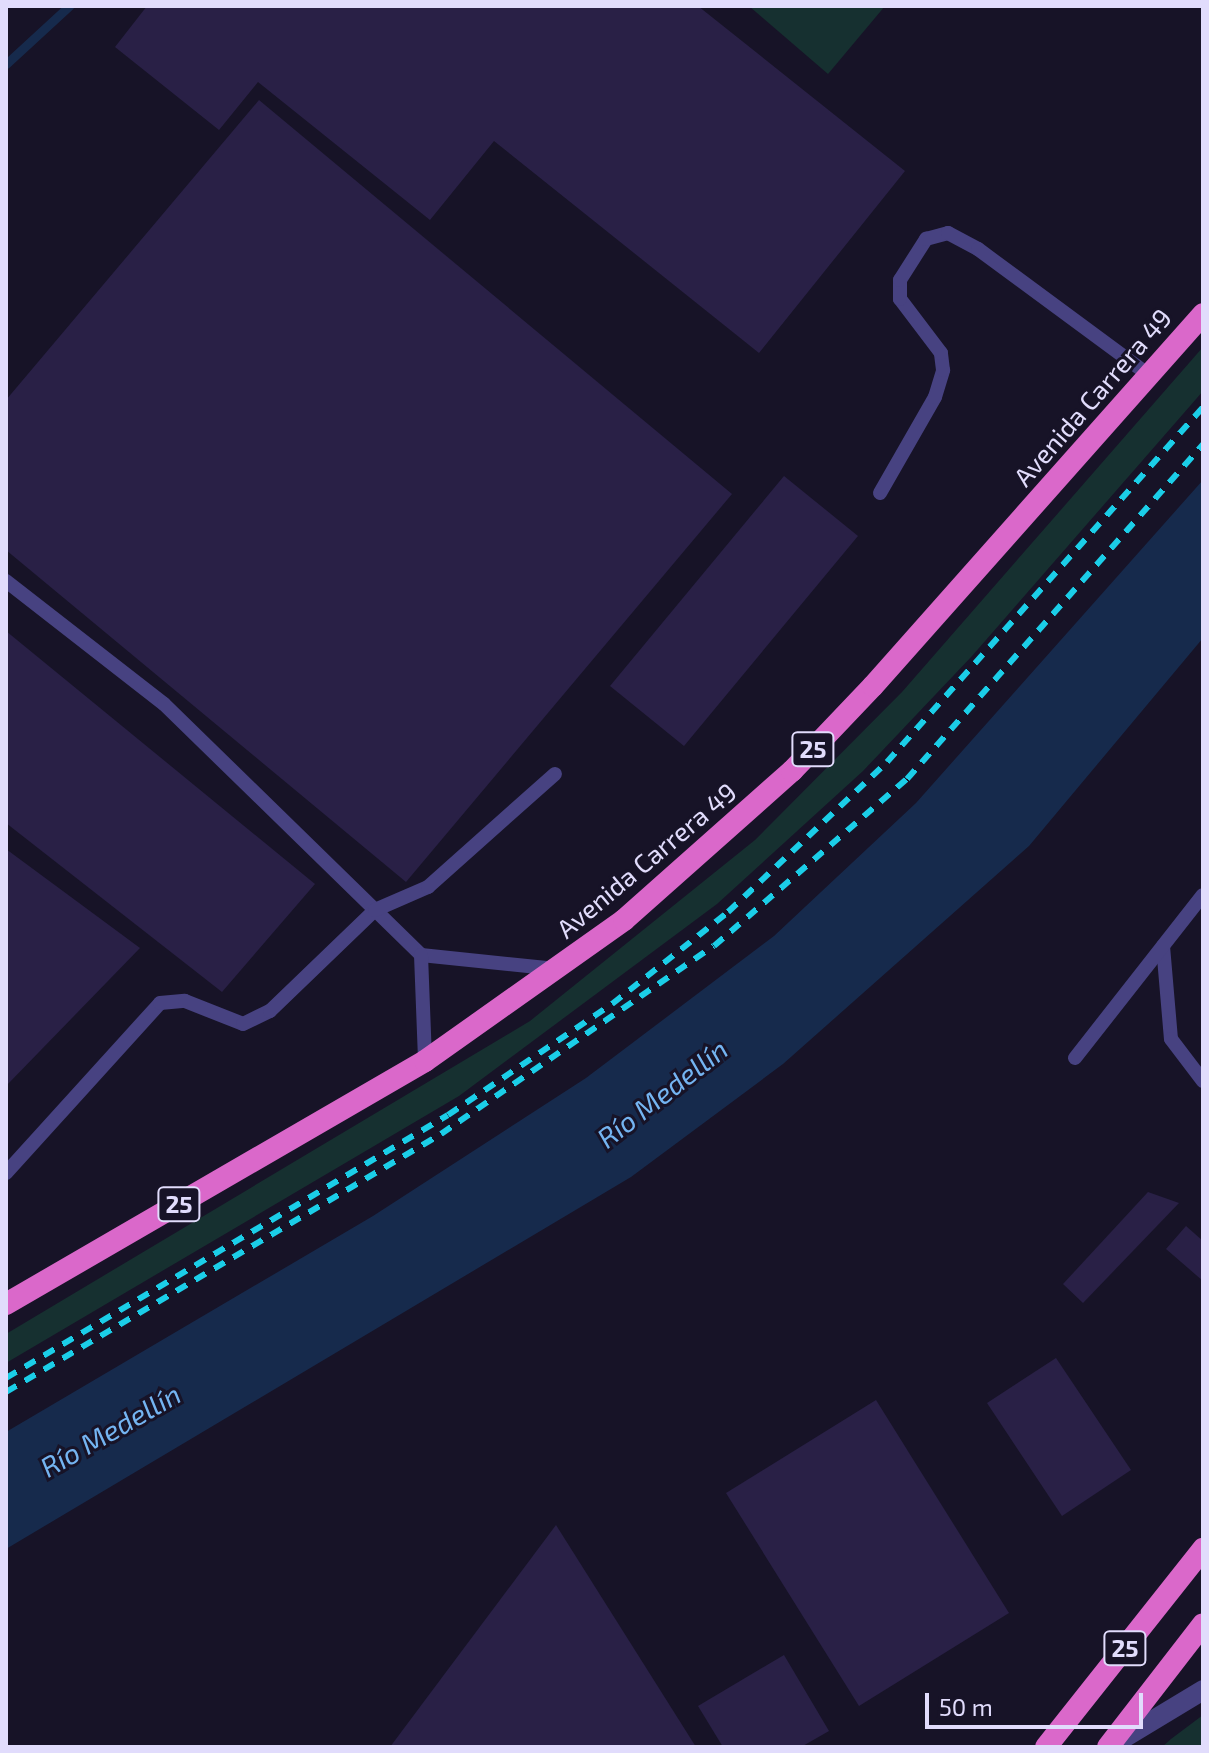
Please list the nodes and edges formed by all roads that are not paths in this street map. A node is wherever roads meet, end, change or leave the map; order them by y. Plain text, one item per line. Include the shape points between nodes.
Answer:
1 (1203, 314) edge
2 (1149, 375) junction
3 (880, 493) dead end
4 (6, 581) edge
5 (555, 774) dead end
6 (1203, 895) edge
7 (375, 910) junction
8 (1163, 946) junction
9 (421, 955) junction
10 (558, 969) junction
11 (1075, 1058) dead end
12 (425, 1061) junction
13 (1203, 1081) edge
14 (7, 1169) edge
15 (6, 1304) edge
16 (1203, 1549) edge
17 (1203, 1624) edge
18 (1203, 1690) edge
19 (1046, 1747) edge
20 (1109, 1747) edge

1 - 2 highway, Avenida Carrera 49 / 25
2 - 3 lane via 978,249 948,233 926,239 900,280 900,299 941,353 943,370 935,397
2 - 10 highway, Avenida Carrera 49 / 25 via 792,771
4 - 7 lane via 164,704
5 - 7 lane via 428,887
6 - 8 lane
7 - 9 lane
7 - 14 lane via 270,1011 243,1024 185,1001 160,1003
8 - 11 lane
8 - 13 lane via 1171,1039
9 - 10 lane
9 - 12 lane
10 - 12 highway, Avenida Carrera 49 / 25
12 - 15 highway, Avenida Carrera 49 / 25
16 - 19 highway, 25
17 - 20 highway, 25
18 - 20 street

